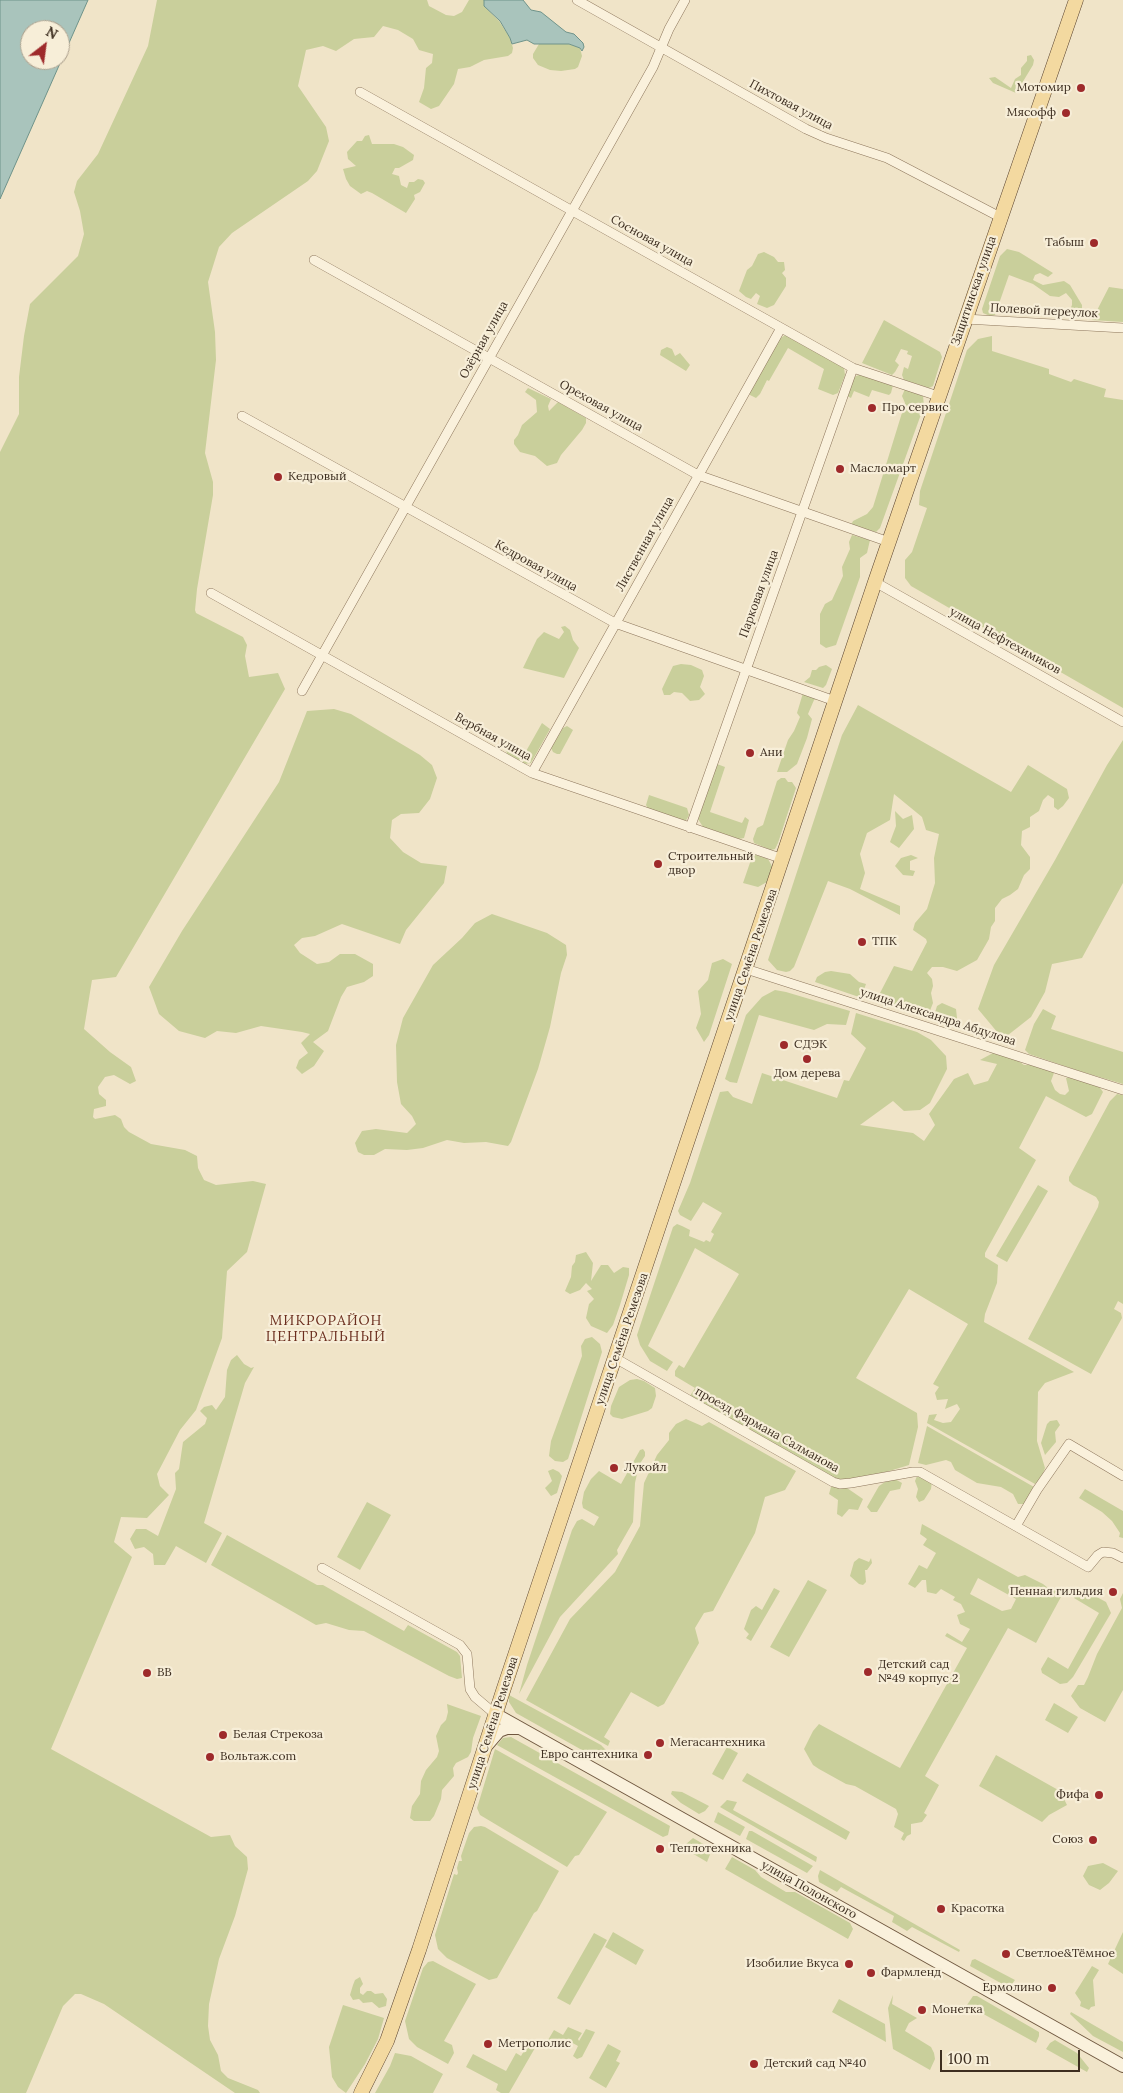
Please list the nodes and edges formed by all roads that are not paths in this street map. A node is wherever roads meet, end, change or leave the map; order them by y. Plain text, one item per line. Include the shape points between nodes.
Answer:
1 (577, 0) edge
2 (685, 0) edge
3 (1076, 0) edge
4 (662, 48) junction
5 (360, 92) dead end
6 (572, 210) junction
7 (1000, 217) junction
8 (314, 260) dead end
9 (964, 319) junction
10 (781, 328) junction
11 (1123, 328) edge
12 (488, 358) junction
13 (852, 368) junction
14 (938, 396) junction
15 (242, 416) dead end
16 (698, 475) junction
17 (405, 507) junction
18 (802, 512) junction
19 (889, 542) junction
20 (875, 582) junction
21 (211, 593) dead end
22 (615, 623) junction
23 (322, 655) junction
24 (746, 670) junction
25 (302, 691) dead end
26 (835, 701) junction
27 (1123, 722) edge
28 (532, 773) junction
29 (690, 828) junction
30 (783, 858) junction
31 (746, 968) junction
32 (1123, 1090) edge
33 (615, 1358) junction
34 (1123, 1476) edge
35 (1016, 1526) junction
36 (1123, 1558) edge
37 (322, 1568) dead end
38 (504, 1688) junction
39 (496, 1714) junction
40 (520, 1728) junction
41 (483, 1752) junction
42 (1123, 2066) edge
43 (361, 2093) edge

1 - 4 street, Пихтовая улица
2 - 4 street, Озёрная улица
3 - 7 main road, Защитинская улица
4 - 6 street, Озёрная улица
4 - 7 street, Пихтовая улица via 817,134 887,158
5 - 6 street, Сосновая улица
6 - 10 street, Сосновая улица
6 - 12 street, Озёрная улица
7 - 9 main road, Защитинская улица
8 - 12 street, Ореховая улица
9 - 11 street, Полевой переулок
9 - 14 main road, Защитинская улица
10 - 13 street, Сосновая улица
10 - 16 street, Лиственная улица
12 - 16 street, Ореховая улица
12 - 17 street, Озёрная улица
13 - 14 street, Сосновая улица
13 - 18 street, Парковая улица
14 - 19 main road, Защитинская улица
15 - 17 street, Кедровая улица
16 - 18 street, Ореховая улица
16 - 22 street, Лиственная улица
17 - 22 street, Кедровая улица
17 - 23 street, Озёрная улица
18 - 19 street, Ореховая улица
18 - 24 street, Парковая улица
19 - 20 main road, Защитинская улица
20 - 26 main road, улица Семёна Ремезова
20 - 27 street, улица Нефтехимиков
21 - 23 street, Вербная улица
22 - 24 street, Кедровая улица
22 - 28 street, Лиственная улица
23 - 25 street, Озёрная улица
23 - 28 street, Вербная улица
24 - 26 street, Кедровая улица
24 - 29 street, Парковая улица
26 - 30 main road, улица Семёна Ремезова
28 - 29 street, Вербная улица
29 - 30 street, Вербная улица
30 - 31 main road, улица Семёна Ремезова
31 - 32 street, улица Александра Абдулова
31 - 33 main road, улица Семёна Ремезова
33 - 35 street, проезд Фармана Салманова via 833,1482 851,1483 920,1472
33 - 38 main road, улица Семёна Ремезова
34 - 35 street via 1069,1444
35 - 36 street, проезд Фармана Салманова via 1088,1567 1103,1552
37 - 39 street via 460,1645 467,1654 470,1689
38 - 39 main road, улица Семёна Ремезова
38 - 40 main road via 507,1714
39 - 40 main road, улица Полонского
39 - 41 main road, улица Семёна Ремезова
40 - 41 main road via 499,1731
40 - 42 main road, улица Полонского
41 - 43 main road, улица Семёна Ремезова via 387,2041

